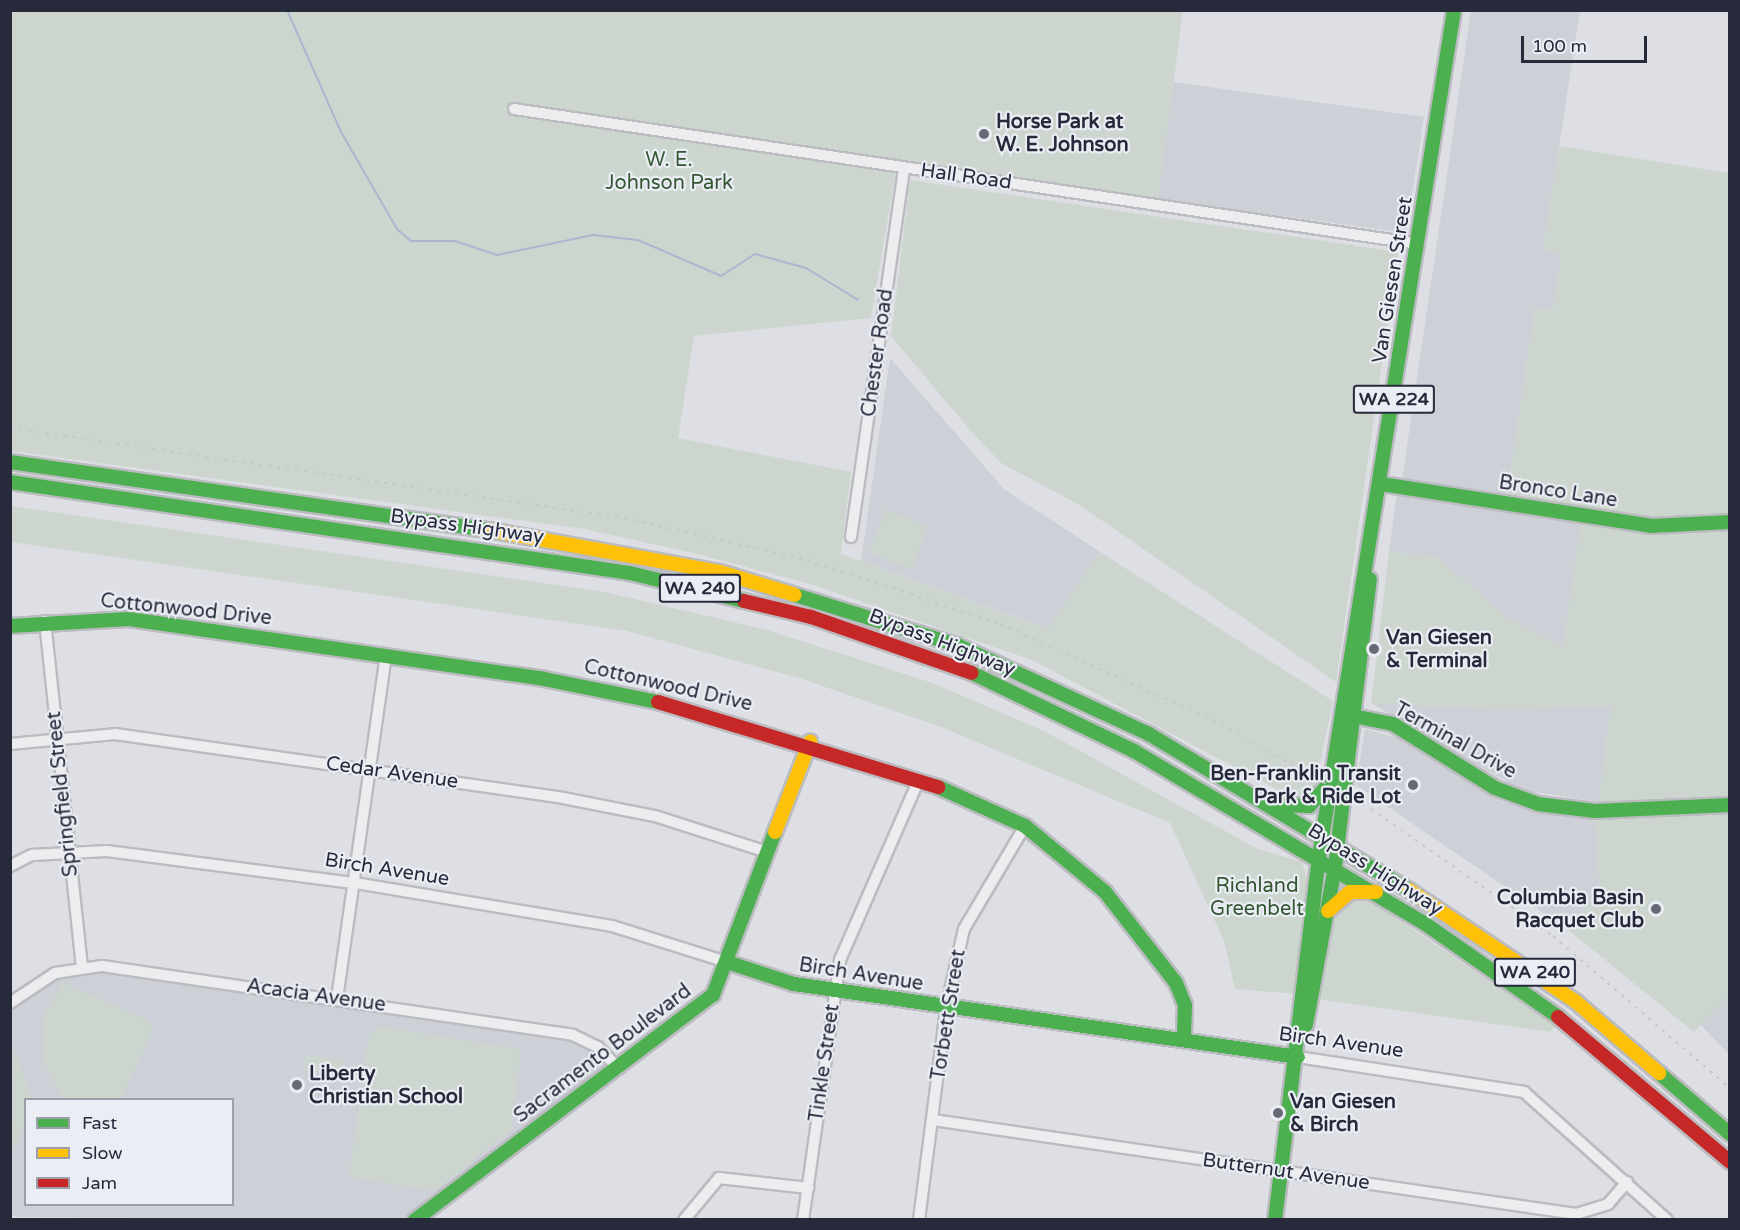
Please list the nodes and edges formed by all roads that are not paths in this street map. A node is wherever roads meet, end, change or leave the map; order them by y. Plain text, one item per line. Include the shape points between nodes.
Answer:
1 (1454, 10) edge
2 (514, 109) dead end
3 (904, 168) junction
4 (1418, 244) junction
5 (10, 462) edge
6 (10, 482) edge
7 (1381, 484) junction
8 (1730, 522) edge
9 (851, 537) dead end
10 (1370, 555) junction
11 (45, 621) junction
12 (10, 626) edge
13 (386, 654) junction
14 (1340, 714) junction
15 (1357, 716) junction
16 (57, 736) junction
17 (810, 742) junction
18 (10, 744) edge
19 (370, 770) junction
20 (919, 779) junction
21 (1329, 784) junction
22 (1273, 804) junction
23 (1730, 806) edge
24 (1025, 826) junction
25 (1322, 833) junction
26 (1339, 844) junction
27 (69, 851) junction
28 (767, 852) junction
29 (1319, 857) junction
30 (10, 866) edge
31 (1335, 867) junction
32 (355, 883) junction
33 (1376, 892) junction
34 (1328, 911) junction
35 (727, 962) junction
36 (82, 966) junction
37 (835, 991) junction
38 (337, 999) junction
39 (10, 1003) edge
40 (946, 1008) junction
41 (1184, 1040) junction
42 (1298, 1057) junction
43 (619, 1069) junction
44 (933, 1120) junction
45 (1730, 1134) edge
46 (1730, 1162) edge
47 (1281, 1172) junction
48 (1627, 1182) junction
49 (808, 1188) junction
50 (415, 1220) edge
51 (684, 1220) edge
52 (803, 1220) edge
53 (919, 1220) edge
54 (1275, 1220) edge
55 (1667, 1220) edge

1 - 4 main road, Van Giesen Street / WA 224
2 - 3 street, Hall Road
3 - 4 street, Hall Road
3 - 9 street, Chester Road
4 - 7 main road, Van Giesen Street / WA 224
5 - 22 main road, Bypass Highway / WA 240 via 518,533 720,572 900,624 1006,665 1149,734
6 - 29 main road, Bypass Highway / WA 240 via 566,561 800,614 936,658 1048,706
7 - 8 main road, Bronco Lane via 1651,526
7 - 10 main road, Van Giesen Street / WA 224
10 - 14 main road, Van Giesen Street / WA 224
10 - 15 main road, Van Giesen Street / WA 224 via 1370,609
11 - 12 main road, Cottonwood Drive
11 - 13 main road, Cottonwood Drive via 129,619
11 - 16 street, Springfield Street
13 - 17 main road, Cottonwood Drive via 643,698
13 - 19 street
14 - 15 main road, Terminal Drive
14 - 21 main road, Van Giesen Street / WA 224
15 - 23 main road, Terminal Drive via 1393,724 1495,788 1538,804 1595,811
15 - 26 main road, Van Giesen Street / WA 224
16 - 18 street, Cedar Avenue
16 - 19 street, Cedar Avenue via 115,734
16 - 27 street, Springfield Street
17 - 20 main road, Cottonwood Drive
17 - 28 main road, Sacramento Boulevard
19 - 28 street, Cedar Avenue via 655,816
19 - 32 street
20 - 24 main road, Cottonwood Drive
20 - 37 street, Tinkle Street via 840,960
21 - 22 main road via 1309,806
21 - 25 main road, Van Giesen Street / WA 224
22 - 25 main road, Bypass Highway / WA 240
24 - 40 street, Torbett Street via 964,929
24 - 41 main road, Cottonwood Drive via 1105,892 1155,952 1185,1005
25 - 26 main road, Bypass Highway / WA 240
25 - 29 main road, Van Giesen Street / WA 224
26 - 31 main road, Van Giesen Street / WA 224
26 - 45 main road, Bypass Highway / WA 240 via 1575,1001
27 - 30 street, Birch Avenue via 32,855
27 - 32 street, Birch Avenue via 106,851
27 - 36 street, Springfield Street
28 - 35 main road, Sacramento Boulevard
29 - 31 main road, Bypass Highway / WA 240
29 - 42 main road, Van Giesen Street
31 - 33 main road, Bypass Highway / WA 240
31 - 34 main road, Van Giesen Street
32 - 35 street, Birch Avenue via 612,926
32 - 38 street
33 - 34 main road via 1350,892
33 - 46 main road, Bypass Highway / WA 240 via 1586,1036
34 - 42 main road, Van Giesen Street
35 - 37 main road, Birch Avenue via 788,983
35 - 43 main road, Sacramento Boulevard via 712,995
36 - 38 street, Acacia Avenue
36 - 39 street, Acacia Avenue via 48,976
37 - 40 main road, Birch Avenue
37 - 49 street, Tinkle Street
38 - 43 street, Acacia Avenue via 573,1035 598,1047
40 - 41 main road, Birch Avenue
40 - 44 street, Torbett Street
41 - 42 main road, Birch Avenue
42 - 47 main road, Van Giesen Street
42 - 48 street, Birch Avenue via 1512,1088 1535,1099
43 - 50 main road, Sacramento Boulevard
44 - 47 street, Butternut Avenue
44 - 53 street, Torbett Street
47 - 48 street, Butternut Avenue via 1576,1214 1608,1204
47 - 54 main road, Van Giesen Street
48 - 55 street, Birch Avenue
49 - 51 street via 719,1178
49 - 52 street, Tinkle Street

